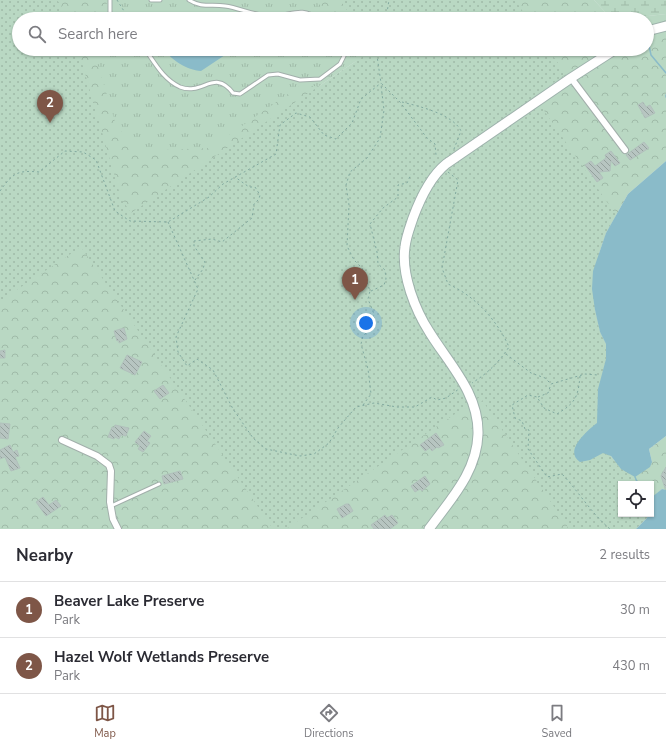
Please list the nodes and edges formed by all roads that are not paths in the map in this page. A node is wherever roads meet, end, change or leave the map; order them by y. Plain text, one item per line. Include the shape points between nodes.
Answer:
1 (110, 0) edge
2 (151, 0) edge
3 (160, 0) edge
4 (189, 0) edge
5 (110, 12) edge
6 (252, 12) edge
7 (666, 26) edge
8 (654, 30) edge
9 (150, 56) edge
10 (344, 56) edge
11 (605, 56) edge
12 (570, 78) junction
13 (625, 150) dead end
14 (62, 440) dead end
15 (158, 484) dead end
16 (111, 506) junction
17 (118, 529) edge
18 (429, 529) edge

1 - 5 lane
2 - 3 lane
4 - 6 lane via 198,6 224,6
7 - 8 street
9 - 10 lane via 171,82 182,88 196,88 217,82 228,85 234,93 240,94 268,75 278,74 300,80 320,79 340,64
11 - 12 street
12 - 13 street
12 - 18 street via 440,169 425,190 410,228 405,247 406,270 416,303 429,331 470,392 477,418 476,454 465,478
14 - 16 street via 97,456 109,465
15 - 16 lane
16 - 17 street via 112,519

